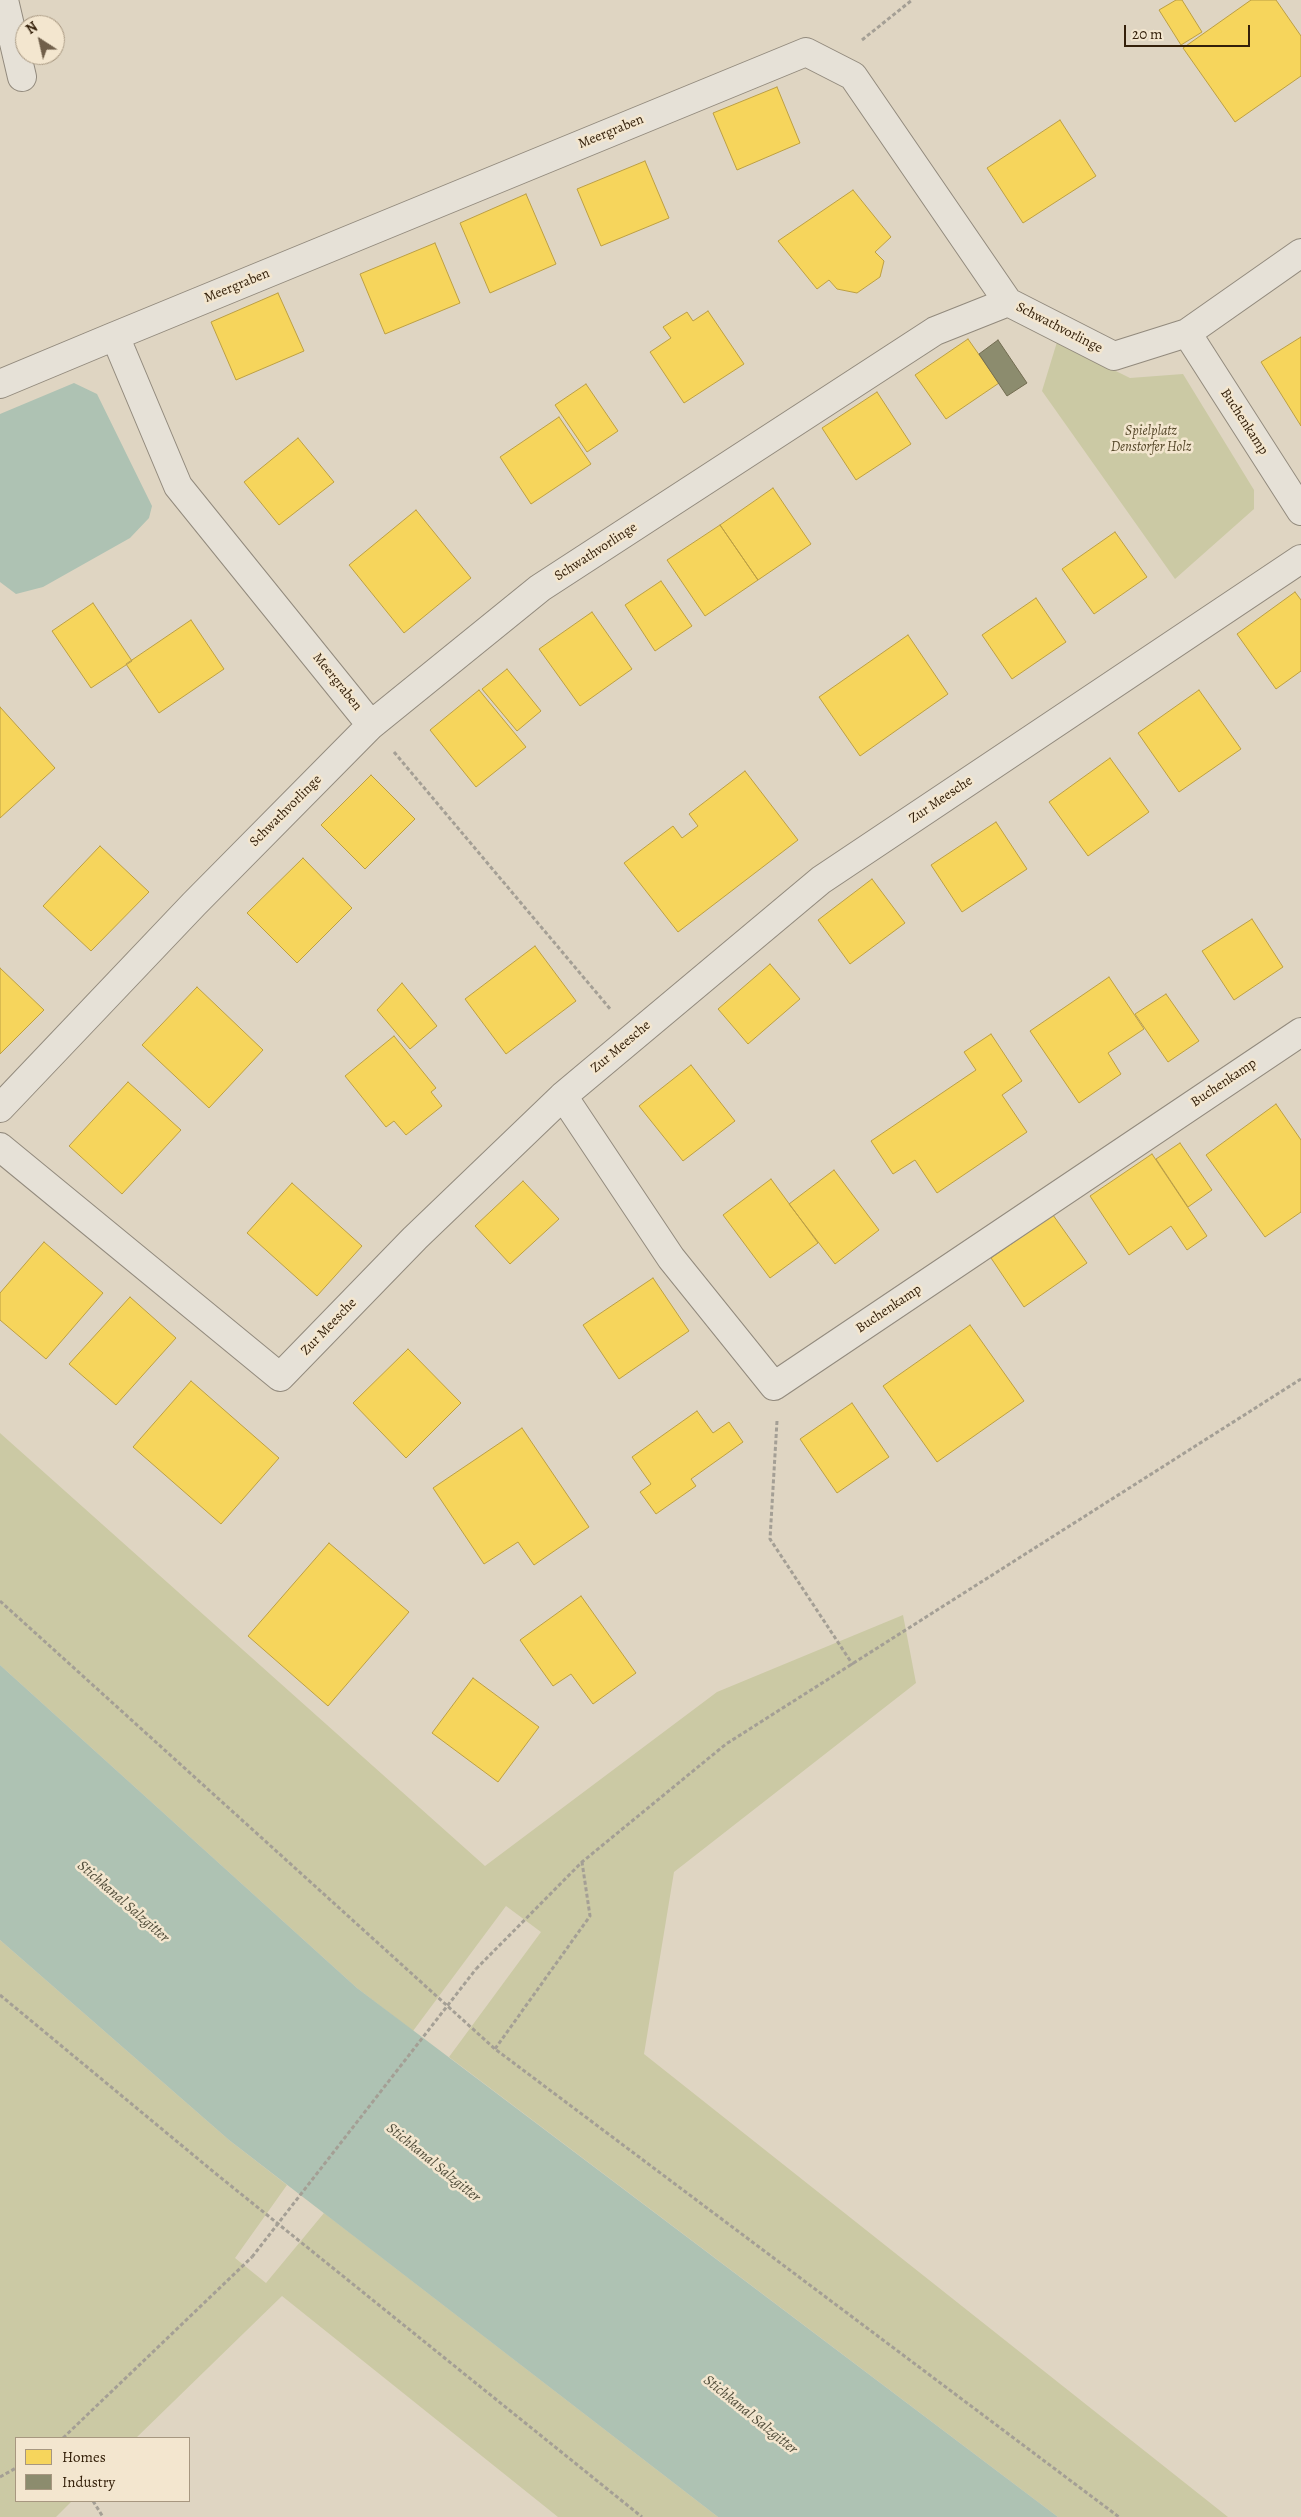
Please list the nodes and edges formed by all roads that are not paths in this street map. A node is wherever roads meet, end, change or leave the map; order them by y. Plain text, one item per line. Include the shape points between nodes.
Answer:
1 (4, 0) edge
2 (22, 77) dead end
3 (1301, 254) edge
4 (1008, 302) junction
5 (1187, 333) junction
6 (115, 336) junction
7 (0, 384) edge
8 (1301, 511) edge
9 (1301, 559) edge
10 (371, 725) junction
11 (1301, 1032) edge
12 (563, 1096) junction
13 (0, 1108) edge
14 (0, 1148) edge

1 - 2 street
3 - 5 street, Schwathvorlinge
4 - 5 street, Schwathvorlinge via 1114,356
4 - 6 street, Meergraben via 853,76 806,52
4 - 10 street, Schwathvorlinge via 935,331 540,588
5 - 8 street, Buchenkamp
6 - 7 street, Meergraben
6 - 10 street, Meergraben via 178,486
9 - 12 street, Zur Meesche via 821,880
10 - 13 street, Schwathvorlinge
11 - 12 street, Buchenkamp via 774,1386 672,1258
12 - 14 street, Zur Meesche via 415,1238 280,1377

